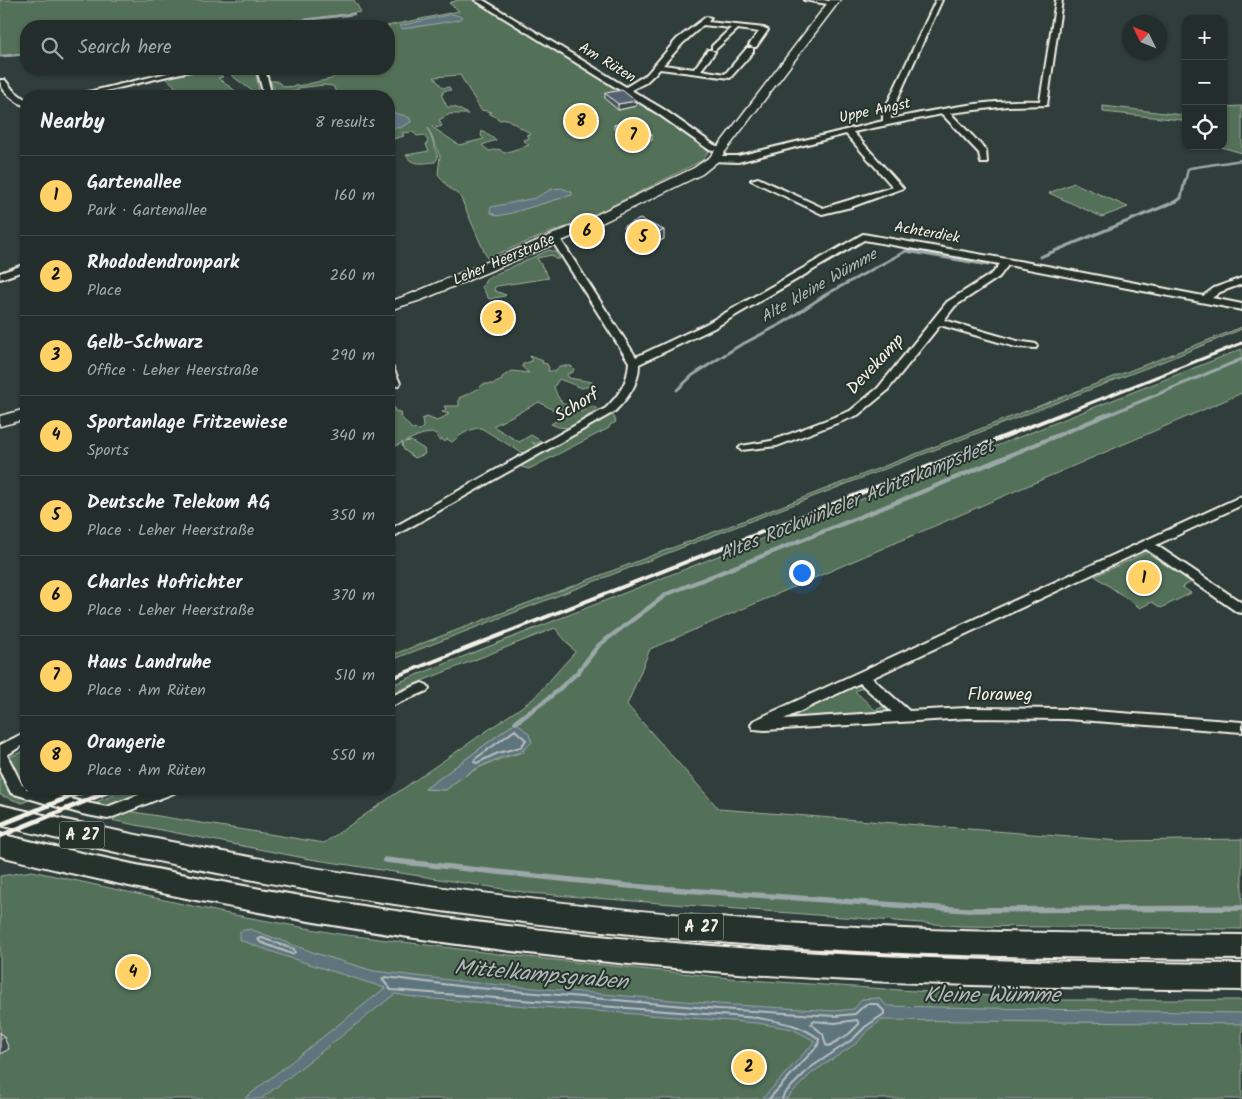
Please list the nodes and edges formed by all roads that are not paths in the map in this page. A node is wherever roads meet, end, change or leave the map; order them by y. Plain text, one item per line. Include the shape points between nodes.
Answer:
1 (478, 0) edge
2 (807, 0) edge
3 (940, 0) edge
4 (1058, 0) edge
5 (834, 2) edge
6 (736, 27) junction
7 (660, 67) junction
8 (696, 72) junction
9 (168, 75) edge
10 (263, 75) edge
11 (2, 82) dead end
12 (102, 90) edge
13 (266, 90) edge
14 (625, 90) junction
15 (20, 100) edge
16 (944, 111) junction
17 (887, 121) junction
18 (848, 131) junction
19 (718, 154) junction
20 (984, 161) dead end
21 (755, 180) dead end
22 (556, 239) junction
23 (1006, 262) junction
24 (20, 269) edge
25 (0, 276) edge
26 (1242, 281) edge
27 (1204, 300) junction
28 (395, 304) edge
29 (1242, 308) edge
30 (938, 322) junction
31 (1032, 346) dead end
32 (634, 362) junction
33 (20, 415) edge
34 (0, 420) edge
35 (745, 448) dead end
36 (1242, 500) edge
37 (395, 532) edge
38 (1147, 544) junction
39 (1242, 609) edge
40 (862, 676) junction
41 (422, 688) dead end
42 (395, 699) edge
43 (905, 716) junction
44 (1242, 727) edge
45 (20, 741) edge
46 (0, 754) edge
47 (20, 790) edge
48 (37, 795) edge
49 (154, 795) edge
50 (0, 816) edge
51 (0, 845) edge
52 (1242, 947) edge
53 (1242, 977) edge

1 - 14 street, Am Rüten
2 - 5 street
3 - 17 street via 887,114
4 - 16 street, Uppe Angst via 1044,103 1004,102
5 - 19 main road, Leher Heerstraße
6 - 7 street via 705,21 680,41
6 - 8 street
6 - 8 street via 764,30 727,76
7 - 8 street
7 - 14 street
9 - 12 street
10 - 13 street
11 - 15 street
14 - 19 street, Am Rüten via 660,111
16 - 17 street, Uppe Angst
16 - 20 street via 982,152
17 - 18 street, Uppe Angst
18 - 19 street, Uppe Angst via 738,159
18 - 21 street via 899,188 822,211
19 - 22 main road, Leher Heerstraße via 698,171
22 - 28 main road, Leher Heerstraße
22 - 32 street
23 - 27 street, Achterdiek
23 - 30 street, Devekamp via 996,275 951,304
23 - 32 street, Achterdiek via 863,237 710,326
24 - 25 street
26 - 27 street via 1217,290
27 - 29 street, Achterdiek
30 - 31 street
30 - 35 street, Devekamp via 882,390 854,413 782,441
32 - 37 street, Schorf via 628,391 610,410
33 - 34 main road
36 - 38 street
38 - 39 street
38 - 40 street
40 - 43 street
40 - 43 street, Floraweg via 758,725
41 - 42 street
43 - 44 street, Floraweg via 1067,714
45 - 46 street
46 - 47 street via 16,789
48 - 49 street via 108,813
50 - 52 highway, A 27 via 164,853 286,875 551,913 818,937 954,943
51 - 53 highway, A 27 via 150,880 341,914 544,942 818,966 1097,976

